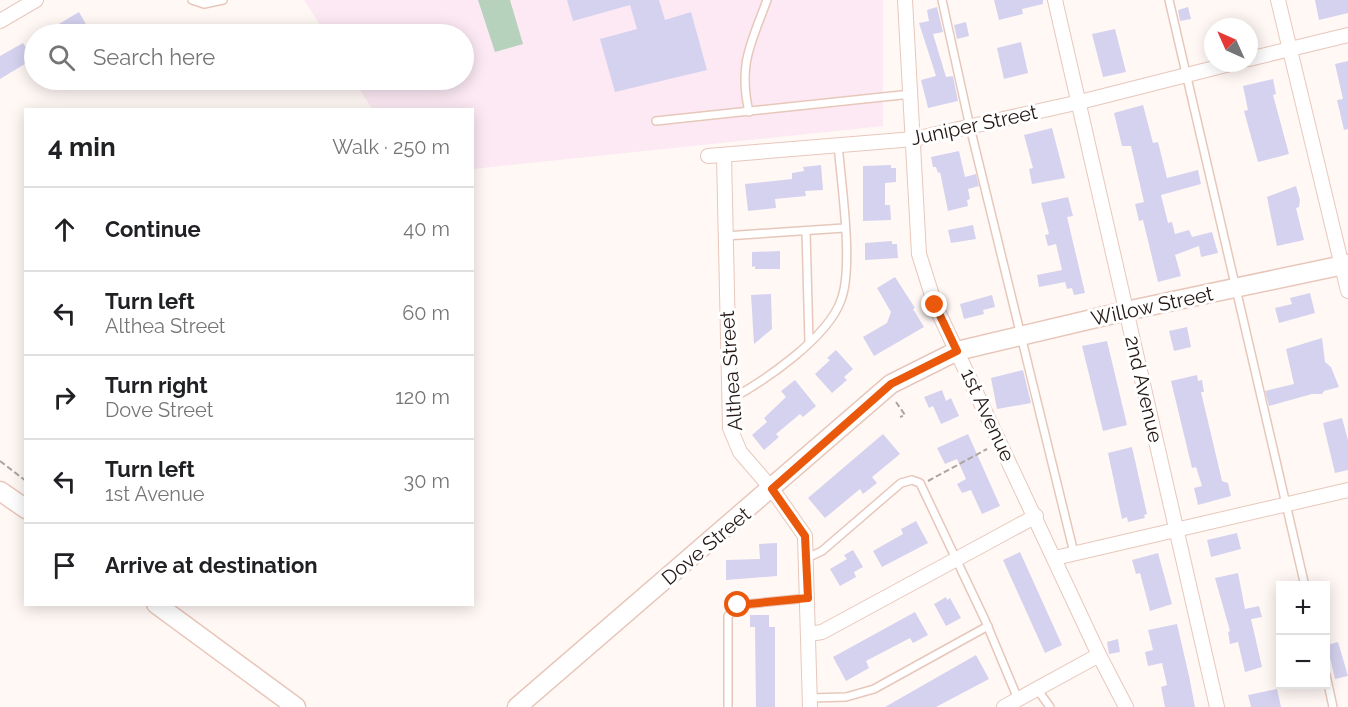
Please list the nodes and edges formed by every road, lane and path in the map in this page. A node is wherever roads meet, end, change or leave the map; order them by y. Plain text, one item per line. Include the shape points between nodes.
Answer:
1 (36, 0) edge
2 (192, 0) edge
3 (223, 0) edge
4 (767, 0) edge
5 (904, 0) edge
6 (942, 0) edge
7 (1055, 0) edge
8 (1169, 0) edge
9 (1278, 0) edge
10 (0, 21) edge
11 (1348, 35) edge
12 (1289, 49) junction
13 (1258, 57) edge
14 (1204, 71) edge
15 (1187, 75) junction
16 (911, 94) junction
17 (1080, 102) junction
18 (749, 112) junction
19 (656, 121) dead end
20 (970, 127) junction
21 (914, 139) junction
22 (838, 144) junction
23 (724, 154) junction
24 (708, 156) dead end
25 (844, 228) junction
26 (806, 231) junction
27 (725, 236) junction
28 (1345, 264) edge
29 (1235, 289) junction
30 (1348, 291) edge
31 (1126, 311) junction
32 (1021, 335) junction
33 (808, 342) junction
34 (957, 351) junction
35 (888, 387) junction
36 (729, 400) junction
37 (900, 417) dead end
38 (1000, 442) junction
39 (0, 461) edge
40 (24, 479) edge
41 (921, 485) junction
42 (772, 489) junction
43 (1348, 490) edge
44 (0, 491) edge
45 (1286, 504) junction
46 (24, 508) edge
47 (1036, 516) junction
48 (1175, 529) junction
49 (1074, 553) junction
50 (807, 558) junction
51 (956, 558) junction
52 (1055, 558) junction
53 (1304, 581) edge
54 (808, 598) junction
55 (159, 606) edge
56 (988, 626) junction
57 (809, 634) junction
58 (1099, 655) junction
59 (1037, 689) junction
60 (1329, 689) edge
61 (1018, 699) junction
62 (810, 703) edge
63 (296, 707) edge
64 (517, 707) edge
65 (728, 707) edge
66 (1004, 707) edge
67 (1050, 707) edge
68 (1126, 707) edge
69 (1217, 707) edge
70 (1333, 707) edge

1 - 10 street
2 - 3 lane via 204,4
4 - 18 lane via 745,59 743,88
5 - 16 street, 1st Avenue
6 - 20 lane
7 - 17 street, 2nd Avenue
8 - 15 lane
9 - 12 street
11 - 12 street
12 - 13 street
12 - 28 street
14 - 15 street, Juniper Street
15 - 17 street, Juniper Street
15 - 29 lane
16 - 18 lane
16 - 21 street, 1st Avenue
17 - 20 street, Juniper Street
17 - 31 street, 2nd Avenue
18 - 19 lane
20 - 21 street, Juniper Street
20 - 32 lane
21 - 22 street, Juniper Street
21 - 34 street, 1st Avenue via 919,254 935,305
22 - 23 street, Juniper Street
22 - 25 lane
23 - 24 street, Juniper Street
23 - 27 street, Althea Street
25 - 26 lane
25 - 33 lane via 846,275 841,301 828,323
26 - 27 lane
26 - 33 lane
27 - 36 street, Althea Street
28 - 29 street, Willow Street
28 - 30 street
29 - 31 street, Willow Street
29 - 45 lane
31 - 32 street, Willow Street
31 - 48 street, 2nd Avenue
32 - 34 street, Willow Street
32 - 49 lane
33 - 36 lane
34 - 35 street, Dove Street
34 - 38 street, 1st Avenue
35 - 37 path via 904,416
35 - 42 street, Dove Street
36 - 42 street, Althea Street via 730,428 740,452
38 - 41 path
38 - 47 street, 1st Avenue
39 - 40 path
41 - 50 lane via 912,480 901,483 822,551
41 - 51 lane
42 - 50 street, Althea Street via 805,536
42 - 64 street, Dove Street
43 - 45 street
44 - 46 street
45 - 48 street
45 - 53 lane
47 - 51 street
47 - 52 street, 1st Avenue
48 - 49 street
48 - 69 street, 2nd Avenue
49 - 52 street
50 - 54 street, Althea Street
51 - 56 lane
51 - 57 street via 822,632
52 - 58 street, 1st Avenue
54 - 57 street, Althea Street
54 - 65 lane via 738,605 733,609 728,616
55 - 63 street
56 - 61 lane
56 - 62 lane via 874,689
57 - 62 street, Althea Street
58 - 59 street
58 - 68 street, 1st Avenue
59 - 61 street
59 - 67 lane
60 - 70 lane
61 - 66 street

